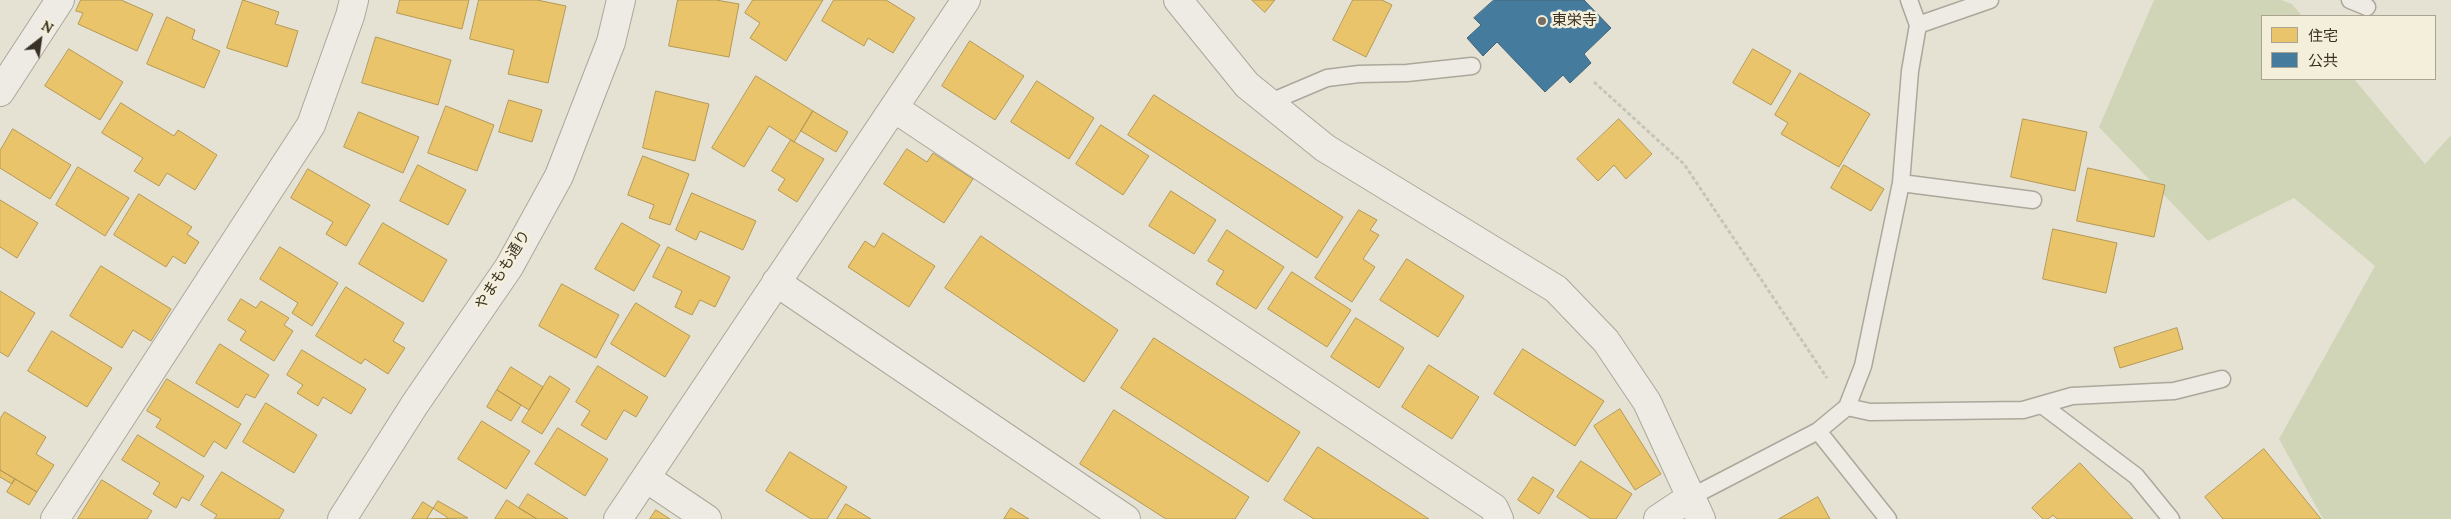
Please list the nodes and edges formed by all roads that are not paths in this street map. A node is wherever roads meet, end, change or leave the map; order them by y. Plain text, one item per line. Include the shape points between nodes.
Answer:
1 (60, 0) edge
2 (354, 0) edge
3 (621, 0) edge
4 (966, 0) edge
5 (1178, 0) edge
6 (1908, 0) edge
7 (1990, 0) edge
8 (2350, 0) edge
9 (2367, 7) dead end
10 (1918, 25) junction
11 (1472, 66) dead end
12 (0, 92) edge
13 (1268, 102) junction
14 (894, 108) junction
15 (1901, 183) junction
16 (2032, 200) dead end
17 (776, 282) junction
18 (2222, 379) dead end
19 (2042, 405) junction
20 (1847, 407) junction
21 (1818, 431) junction
22 (646, 478) junction
23 (1696, 508) edge
24 (55, 519) edge
25 (342, 519) edge
26 (618, 519) edge
27 (707, 519) edge
28 (1126, 519) edge
29 (1499, 519) edge
30 (1658, 519) edge
31 (1888, 519) edge
32 (2171, 519) edge

1 - 12 street
2 - 24 street via 311,125
3 - 25 street, やまもも通り via 611,42 558,176 509,266
4 - 14 street
5 - 13 street via 1247,85
6 - 10 lane
7 - 10 lane
8 - 9 lane
10 - 15 lane via 1910,71
11 - 13 lane via 1327,78
13 - 23 street via 1325,148 1556,289 1606,341 1647,402
14 - 17 street
14 - 29 street via 1494,508
15 - 16 lane
15 - 20 lane via 1863,366
17 - 22 street
17 - 28 street
18 - 19 lane via 2174,391 2072,396
19 - 20 lane via 2023,410 1870,412
19 - 32 lane via 2136,476
20 - 21 lane
21 - 23 lane
21 - 31 lane
22 - 26 street
22 - 27 street
23 - 30 street

